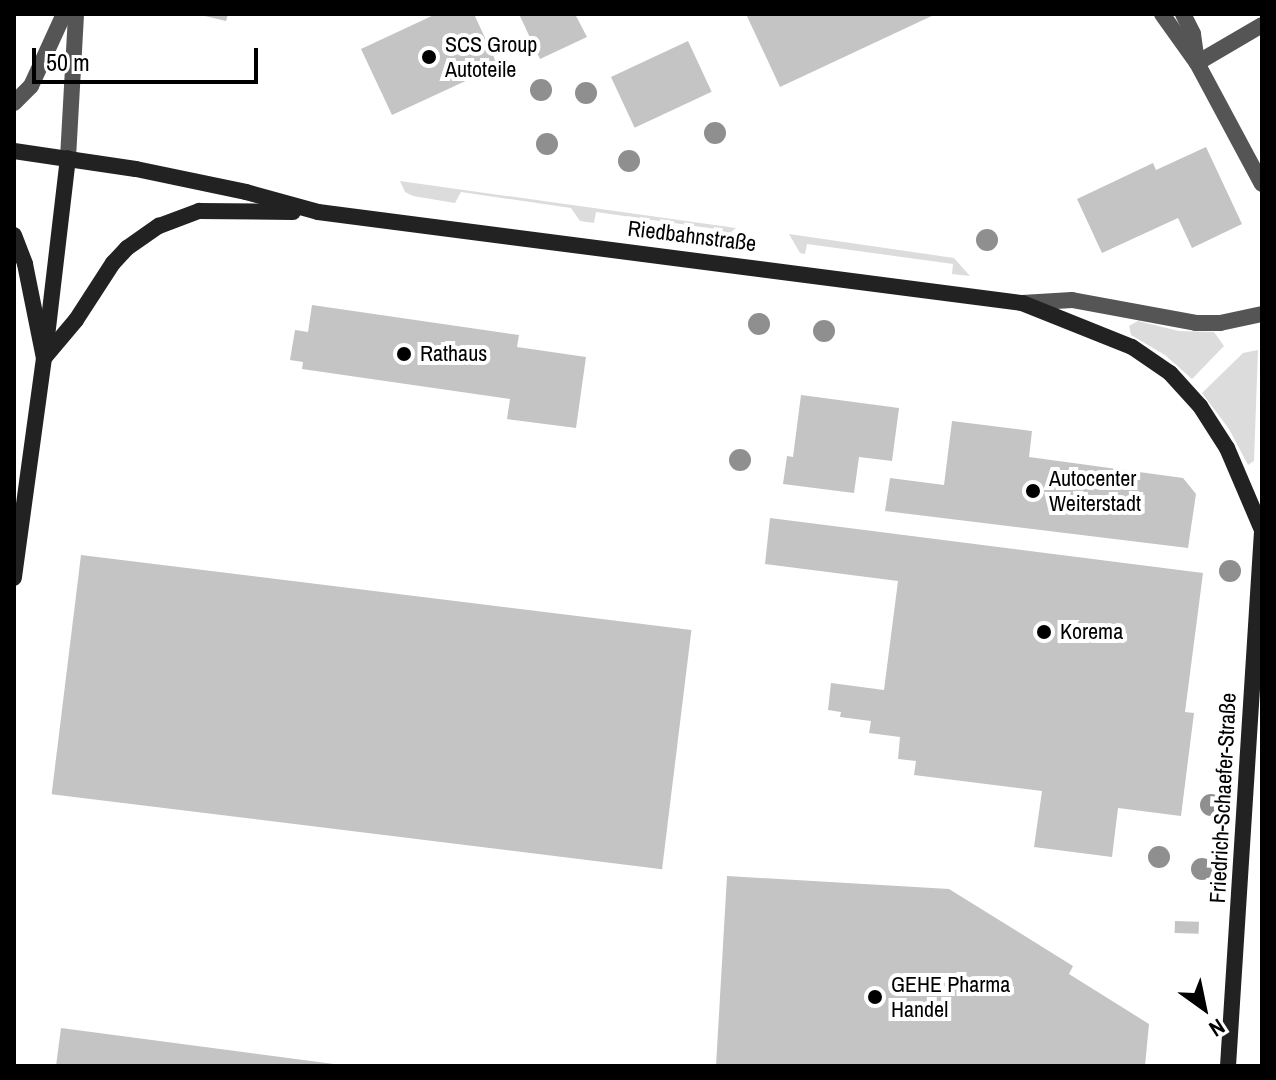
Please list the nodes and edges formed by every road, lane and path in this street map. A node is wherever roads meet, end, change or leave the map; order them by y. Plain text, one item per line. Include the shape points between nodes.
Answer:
1 (64, 14) edge
2 (76, 14) edge
3 (1162, 14) edge
4 (1183, 14) edge
5 (1262, 25) edge
6 (1197, 63) junction
7 (14, 103) edge
8 (14, 151) edge
9 (68, 158) junction
10 (1262, 184) edge
11 (318, 212) junction
12 (14, 235) edge
13 (1022, 303) junction
14 (1262, 314) edge
15 (44, 358) junction
16 (1262, 531) edge
17 (14, 578) edge
18 (1228, 1066) edge

1 - 7 street via 31,86
2 - 9 street
3 - 6 street
4 - 6 street via 1193,34
5 - 6 street
6 - 10 street
8 - 9 main road, Riedbahnstraße
9 - 11 main road, Riedbahnstraße via 218,186
9 - 15 main road
11 - 13 main road, Riedbahnstraße
11 - 15 main road via 199,211 159,226 113,263
12 - 15 main road
13 - 14 street via 1072,300 1196,323
13 - 16 main road, Riedbahnstraße via 1132,347 1170,373 1211,420
15 - 17 main road
16 - 18 main road, Friedrich-Schaefer-Straße

